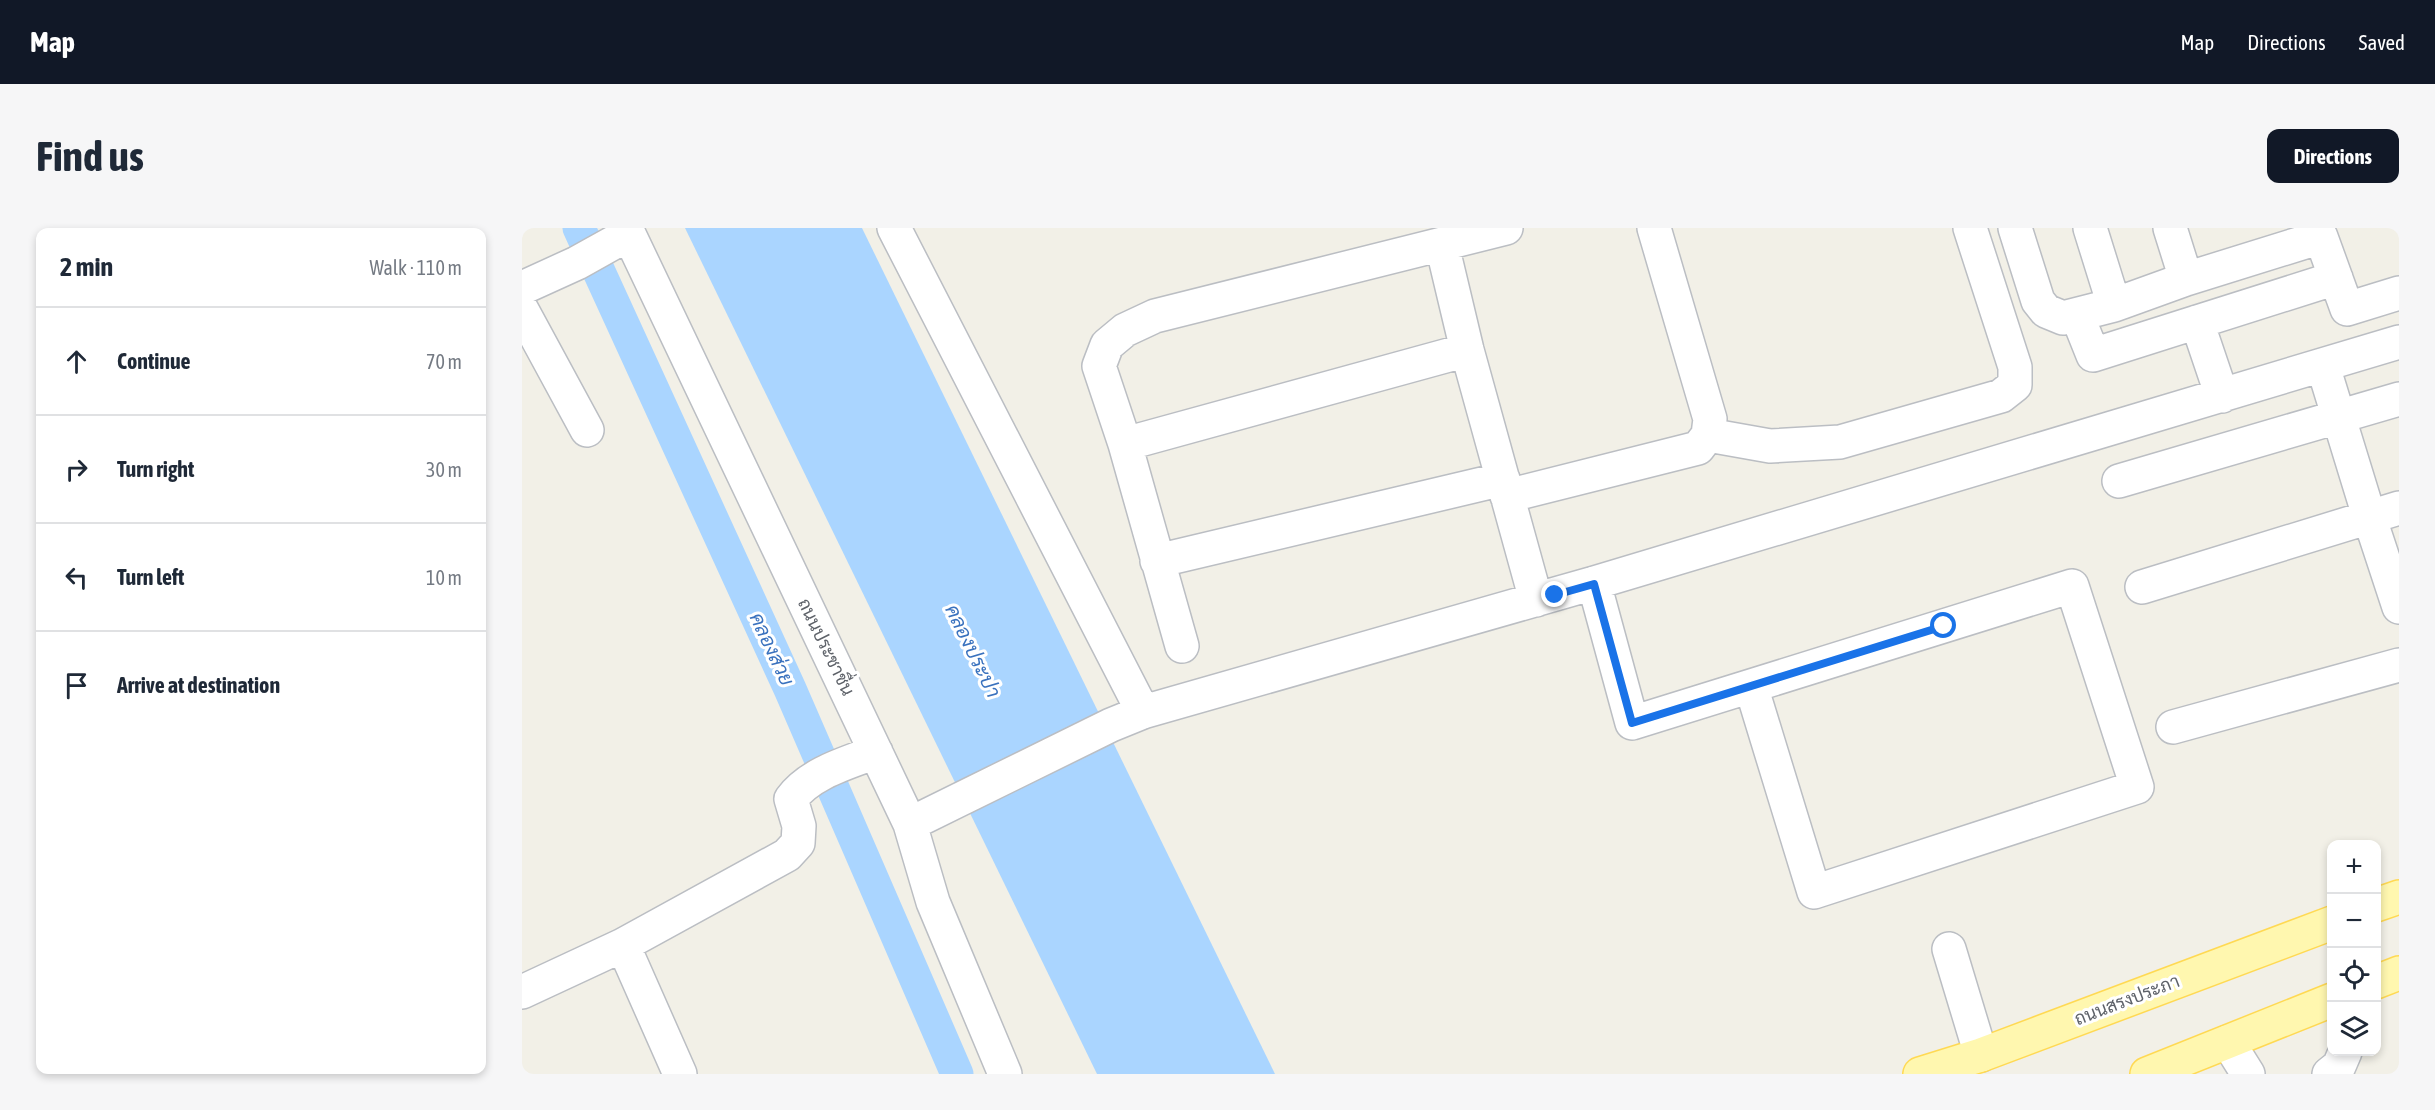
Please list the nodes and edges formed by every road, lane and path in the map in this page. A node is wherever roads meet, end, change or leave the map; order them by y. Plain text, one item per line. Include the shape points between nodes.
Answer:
1 (894, 228) edge
2 (1506, 228) edge
3 (1654, 228) edge
4 (1970, 228) edge
5 (2015, 228) edge
6 (2090, 228) edge
7 (2170, 228) edge
8 (621, 236) edge
9 (2260, 242) edge
10 (1442, 246) junction
11 (2336, 278) junction
12 (2186, 279) junction
13 (522, 288) edge
14 (2399, 293) edge
15 (2114, 305) junction
16 (522, 310) edge
17 (2077, 315) junction
18 (2197, 322) junction
19 (2399, 342) edge
20 (1467, 350) junction
21 (2324, 366) junction
22 (2222, 396) junction
23 (2399, 399) edge
24 (2339, 417) junction
25 (587, 429) dead end
26 (1708, 435) junction
27 (1125, 444) junction
28 (2119, 481) dead end
29 (1505, 488) junction
30 (2384, 512) edge
31 (1157, 561) junction
32 (1594, 584) junction
33 (2142, 586) dead end
34 (1536, 600) junction
35 (2399, 607) edge
36 (1182, 646) dead end
37 (2399, 665) edge
38 (1751, 686) junction
39 (1143, 712) junction
40 (2173, 727) dead end
41 (876, 752) junction
42 (910, 824) junction
43 (2327, 924) edge
44 (623, 945) junction
45 (1949, 949) dead end
46 (2399, 973) edge
47 (2381, 980) edge
48 (522, 992) edge
49 (2327, 1002) edge
50 (2228, 1042) junction
51 (1981, 1055) junction
52 (680, 1074) edge
53 (1005, 1074) edge
54 (1920, 1074) edge
55 (2147, 1074) edge
56 (2248, 1074) edge

1 - 39 street
2 - 10 street
3 - 26 street via 1710,419
4 - 26 street via 2015,367 2015,385 2001,396 1840,441 1770,446
5 - 17 street via 2038,301 2055,316
6 - 15 street
7 - 12 street
8 - 13 street via 577,263
8 - 41 street, ถนนประชาชื่น
9 - 11 street via 2321,237
9 - 12 street
10 - 20 street
10 - 27 street via 1167,313 1125,330 1107,345 1099,366
11 - 14 street via 2347,309
11 - 18 street
12 - 15 street
15 - 17 street
16 - 25 street
17 - 18 street via 2093,355
18 - 22 street
19 - 21 street
20 - 27 street
20 - 29 street
21 - 22 street
21 - 24 street
22 - 32 street
23 - 24 street
24 - 28 street
24 - 30 street
26 - 29 street via 1698,448
27 - 31 street
29 - 31 street
29 - 34 street
30 - 33 street
30 - 35 street
31 - 36 street
32 - 34 street
32 - 38 street via 1632,723
34 - 39 street
37 - 40 street
38 - 38 street via 2072,586 2137,787 1814,891
39 - 42 street
41 - 42 street, ถนนประชาชื่น
41 - 44 street via 800,787 791,799 798,843 787,855
42 - 53 street, ถนนประชาชื่น via 933,902
43 - 51 main road, ถนนสรงประภา
44 - 48 street
44 - 52 street
45 - 51 street
46 - 47 main road
49 - 50 main road
50 - 55 main road
50 - 56 street
51 - 54 main road, ถนนสรงประภา

